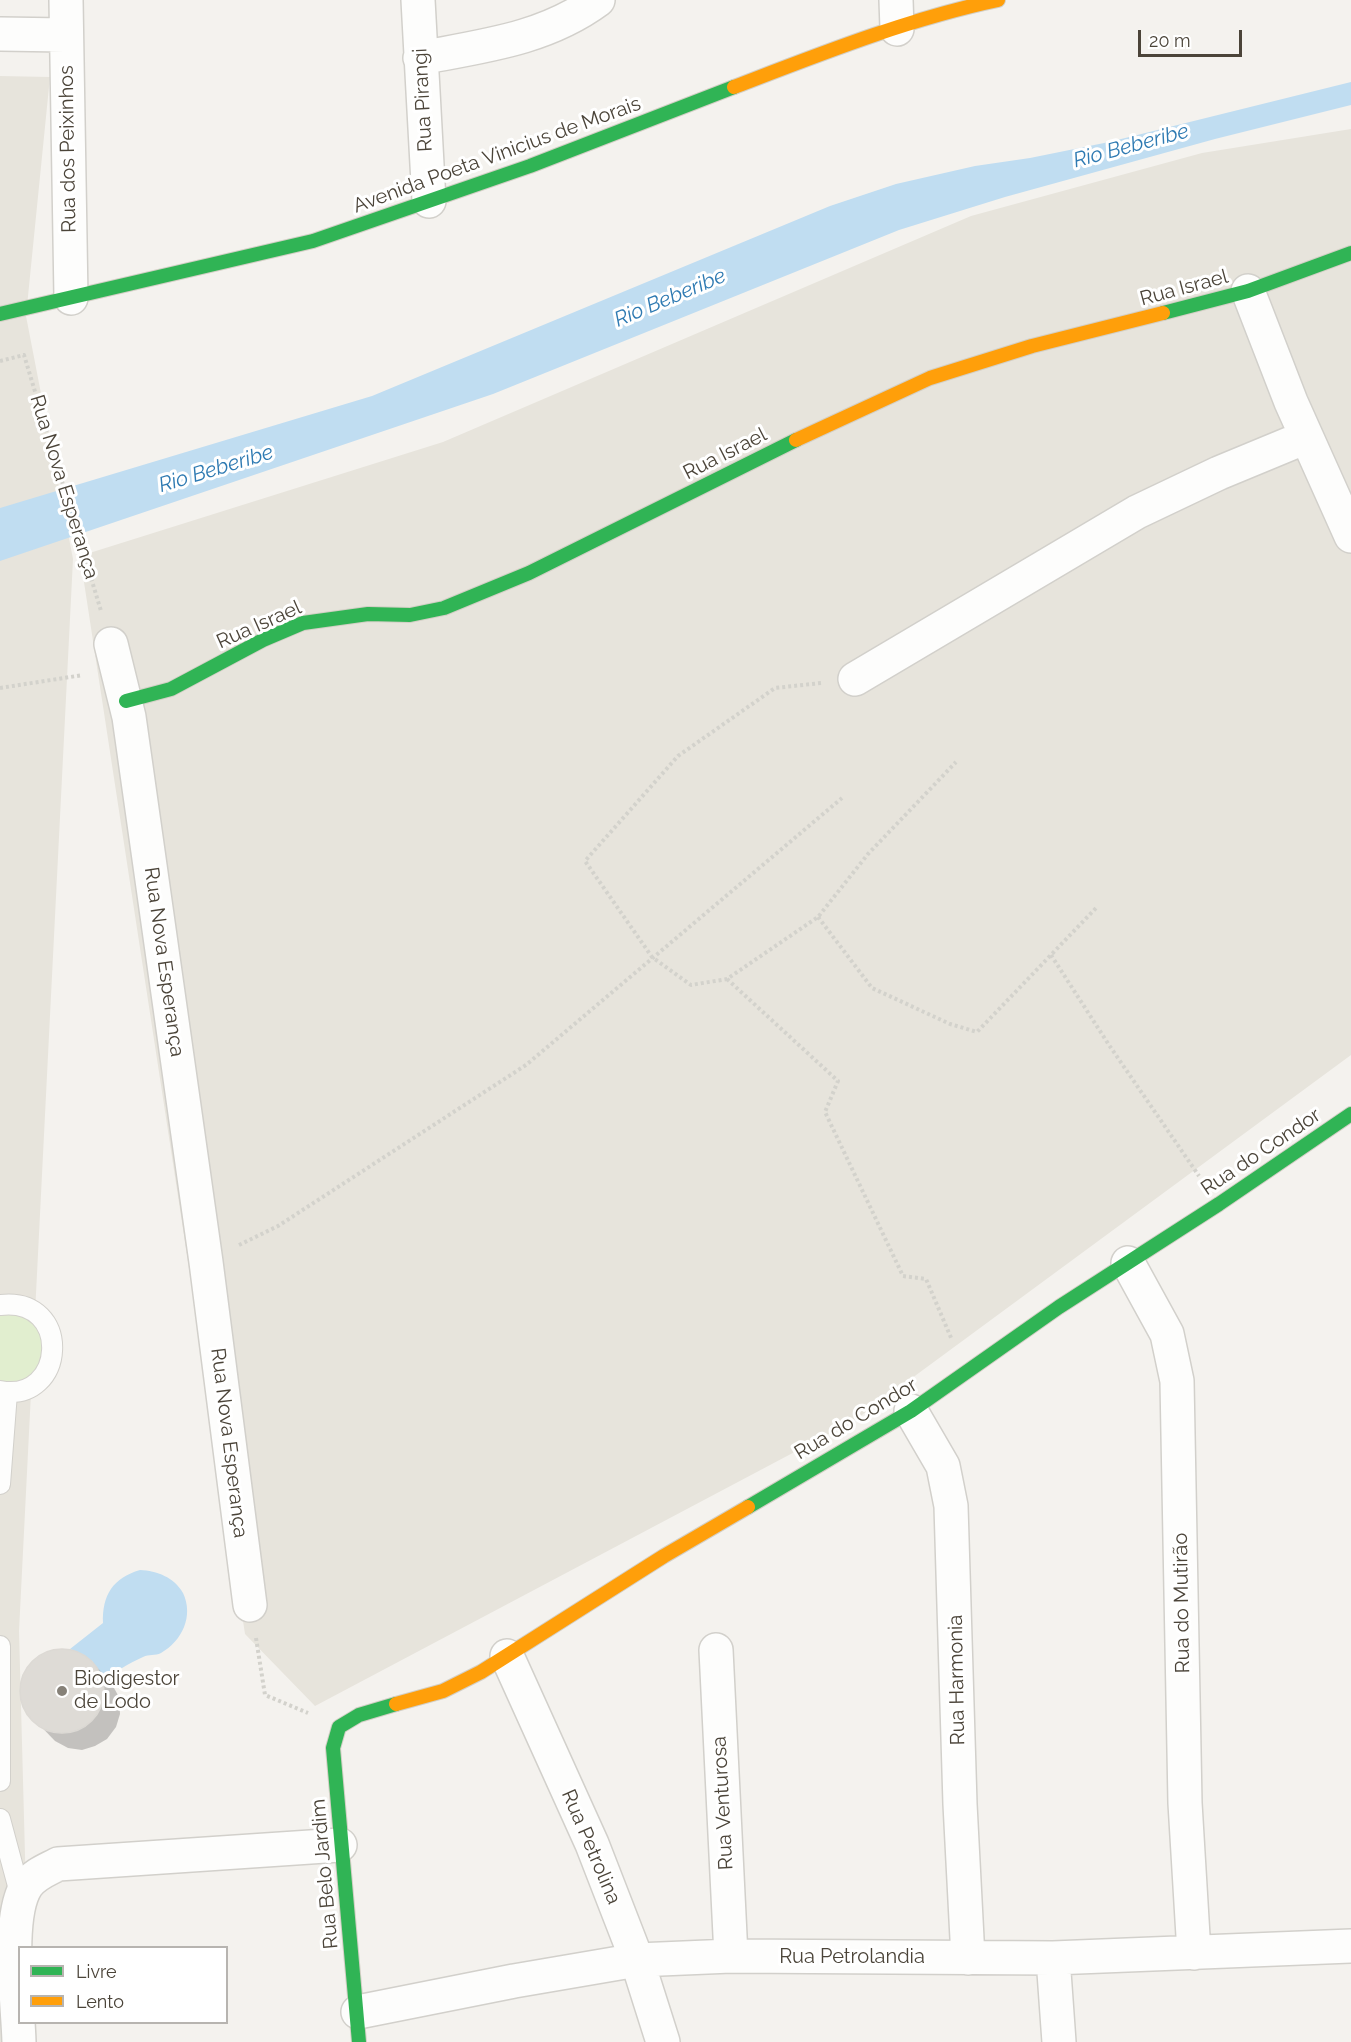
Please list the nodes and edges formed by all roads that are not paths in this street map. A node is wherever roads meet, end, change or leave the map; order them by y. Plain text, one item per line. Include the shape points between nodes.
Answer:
1 (66, 0) edge
2 (418, 0) edge
3 (598, 0) edge
4 (998, 0) edge
5 (896, 14) edge
6 (0, 34) edge
7 (65, 35) junction
8 (420, 58) junction
9 (429, 201) junction
10 (1351, 253) edge
11 (1248, 291) junction
12 (71, 298) junction
13 (0, 314) edge
14 (1306, 437) junction
15 (1351, 536) edge
16 (115, 656) road end
17 (855, 679) road end
18 (126, 701) junction
19 (1351, 1114) edge
20 (1128, 1263) junction
21 (0, 1305) edge
22 (3, 1392) edge
23 (911, 1411) junction
24 (0, 1484) edge
25 (250, 1605) road end
26 (0, 1647) edge
27 (716, 1650) dead end
28 (507, 1656) junction
29 (339, 1727) joint
30 (0, 1780) edge
31 (0, 1819) edge
32 (340, 1845) junction
33 (21, 1897) junction
34 (1351, 1946) edge
35 (1194, 1953) junction
36 (730, 1956) junction
37 (968, 1958) junction
38 (1053, 1958) junction
39 (637, 1960) junction
40 (18, 2011) edge
41 (18, 2024) edge
42 (358, 2027) edge
43 (19, 2042) edge
44 (663, 2042) edge
45 (1059, 2042) edge

1 - 7 street, Rua dos Peixinhos
2 - 8 street, Rua Pirangi
3 - 8 street via 575,17 540,33
4 - 5 street, Avenida Poeta Vinicius de Morais
5 - 9 street, Avenida Poeta Vinicius de Morais via 823,53
6 - 7 street
7 - 12 street, Rua dos Peixinhos
8 - 9 street, Rua Pirangi
9 - 12 street, Avenida Poeta Vinicius de Morais via 313,241
10 - 11 street, Rua Israel
11 - 14 street
11 - 18 street, Rua Israel via 1021,349 930,378 529,573 444,608 410,615 368,614 303,623 171,690
12 - 13 street, Avenida Poeta Vinicius de Morais
14 - 15 street
14 - 17 street via 1219,472 1137,512
16 - 18 street, Rua Nova Esperança
18 - 25 street, Rua Nova Esperança via 206,1262
19 - 20 street, Rua do Condor
20 - 23 street, Rua do Condor
20 - 35 street, Rua do Mutirão via 1167,1334 1177,1381 1185,1803
21 - 22 lane via 25,1306 37,1314 47,1324 54,1351 44,1377 21,1392
22 - 24 lane
23 - 28 street, Rua do Condor via 664,1557
23 - 37 street, Rua Harmonia via 943,1466 951,1506
26 - 30 lane
27 - 36 street, Rua Venturosa
28 - 29 street, Rua do Condor via 443,1691 359,1716
28 - 39 street, Rua Petrolina via 592,1844
29 - 32 street, Rua Belo Jardim via 333,1748
31 - 33 lane
32 - 33 street via 58,1864 40,1873
32 - 42 street, Rua Belo Jardim
33 - 40 street via 15,1917
34 - 35 street, Rua Petrolandia
35 - 38 street, Rua Petrolandia
36 - 37 street, Rua Petrolandia
36 - 39 street, Rua Petrolandia
37 - 38 street, Rua Petrolandia
38 - 45 street
39 - 42 street, Rua Petrolandia via 514,1981
39 - 44 street, Rua Petrolina
41 - 43 street

